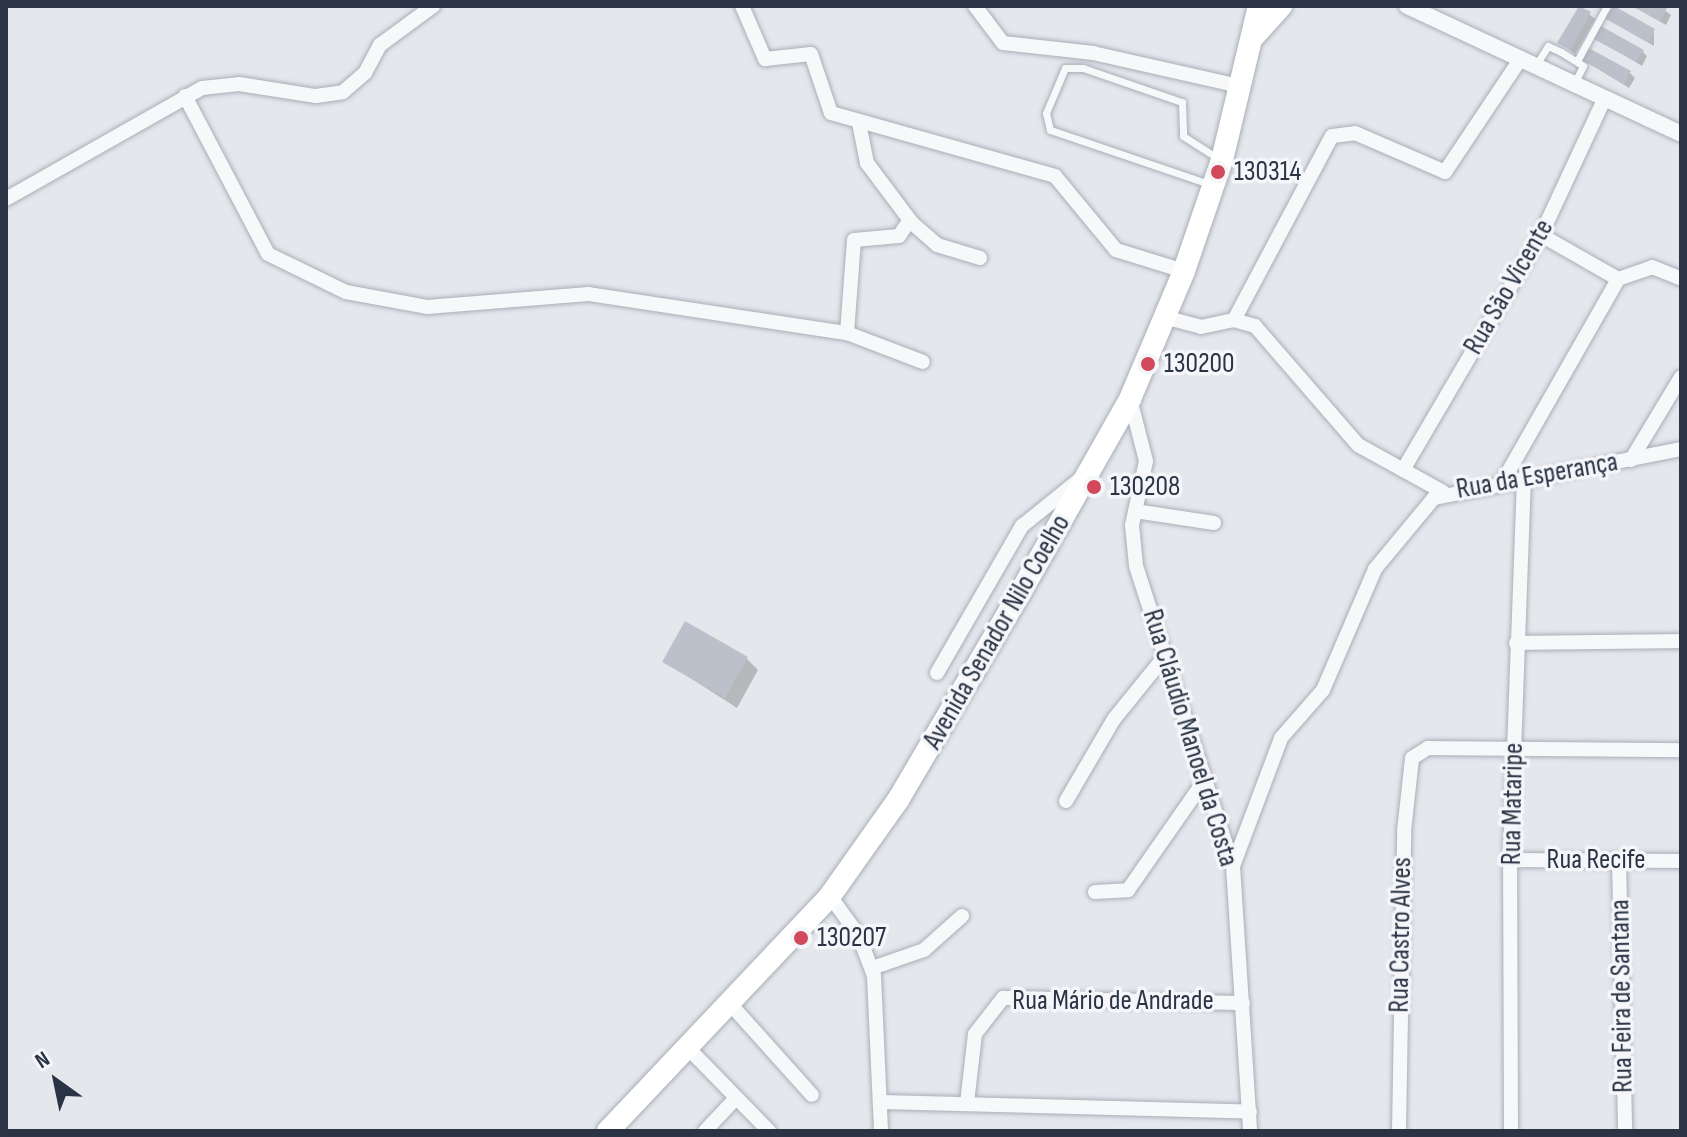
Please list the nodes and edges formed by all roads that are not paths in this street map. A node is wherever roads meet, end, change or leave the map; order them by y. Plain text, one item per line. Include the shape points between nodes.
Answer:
1 (433, 6) edge
2 (742, 6) edge
3 (975, 6) edge
4 (1259, 6) edge
5 (1281, 6) edge
6 (1407, 6) edge
7 (1598, 6) edge
8 (1607, 6) edge
9 (1598, 21) junction
10 (1251, 39) junction
11 (1528, 61) junction
12 (1577, 61) junction
13 (1574, 84) junction
14 (1240, 86) junction
15 (185, 96) junction
16 (1605, 98) junction
17 (859, 123) junction
18 (1681, 134) edge
19 (1222, 160) junction
20 (1214, 186) junction
21 (6, 199) edge
22 (909, 221) junction
23 (1541, 235) junction
24 (980, 258) dead end
25 (1184, 271) junction
26 (1618, 279) junction
27 (1681, 279) edge
28 (1164, 317) junction
29 (1234, 320) junction
30 (847, 333) junction
31 (923, 362) dead end
32 (1681, 377) edge
33 (1130, 399) junction
34 (1681, 449) edge
35 (1631, 460) junction
36 (1403, 470) junction
37 (1089, 472) junction
38 (1524, 477) junction
39 (1503, 481) junction
40 (1443, 492) junction
41 (1135, 511) junction
42 (1214, 523) dead end
43 (1681, 641) edge
44 (1516, 643) junction
45 (1165, 656) junction
46 (937, 673) dead end
47 (1514, 750) junction
48 (1681, 750) edge
49 (1206, 778) junction
50 (1066, 801) dead end
51 (1510, 860) junction
52 (1619, 860) junction
53 (1681, 861) edge
54 (1233, 866) junction
55 (1095, 892) dead end
56 (830, 896) junction
57 (962, 916) dead end
58 (872, 968) junction
59 (1243, 1003) junction
60 (733, 1007) junction
61 (689, 1049) junction
62 (812, 1095) dead end
63 (736, 1098) junction
64 (880, 1102) junction
65 (967, 1103) junction
66 (1250, 1112) junction
67 (608, 1131) edge
68 (705, 1131) edge
69 (769, 1131) edge
70 (881, 1131) edge
71 (1250, 1131) edge
72 (1399, 1131) edge
73 (1511, 1131) edge
74 (1625, 1131) edge

1 - 15 street via 380,45 365,73 343,92 316,96 239,84
2 - 17 street via 761,57 811,54 828,109
3 - 14 street via 1003,43 1093,53
4 - 10 main road, Avenida Senador Nilo Coelho
5 - 10 main road
6 - 11 street
7 - 9 lane
8 - 9 lane
9 - 12 lane
10 - 14 main road, Avenida Senador Nilo Coelho
11 - 12 lane via 1548,46
11 - 13 street
11 - 29 street via 1445,172 1355,133 1332,136
12 - 13 lane via 1583,66
13 - 16 street
14 - 19 main road, Avenida Senador Nilo Coelho
15 - 21 street
15 - 30 street via 268,254 346,292 427,307 588,294
16 - 18 street
16 - 23 street, Rua São Vicente
17 - 22 street via 867,163
17 - 25 street via 1055,176 1116,250
19 - 20 main road, Avenida Senador Nilo Coelho
19 - 20 lane via 1183,136 1182,102 1083,68 1065,68 1046,113 1050,130
20 - 25 main road, Avenida Senador Nilo Coelho
22 - 24 street via 937,245
22 - 30 street via 899,236 854,240
23 - 26 street
23 - 36 street, Rua São Vicente
25 - 28 main road, Avenida Senador Nilo Coelho
26 - 27 street via 1652,267
26 - 39 street
28 - 29 street via 1201,327
28 - 33 main road, Avenida Senador Nilo Coelho
29 - 36 street via 1255,326 1358,445
30 - 31 street
32 - 35 street
33 - 37 main road, Avenida Senador Nilo Coelho
33 - 41 street, Rua Cláudio Manoel da Costa via 1146,461
34 - 35 street, Rua da Esperança
35 - 38 street, Rua da Esperança
36 - 40 street
37 - 46 street via 1022,526
37 - 56 main road, Avenida Senador Nilo Coelho via 936,739
38 - 39 street, Rua da Esperança
38 - 44 street, Rua Mataripe
39 - 40 street, Rua da Esperança
40 - 54 street, Rua da Esperança via 1375,569 1329,679 1269,763
41 - 42 street
41 - 45 street, Rua Cláudio Manoel da Costa via 1136,566
43 - 44 street
44 - 47 street, Rua Mataripe
45 - 49 street, Rua Cláudio Manoel da Costa
45 - 50 street via 1114,719
47 - 48 street
47 - 51 street, Rua Mataripe
47 - 72 street, Rua Castro Alves via 1428,748 1412,758 1407,783
49 - 54 street, Rua Cláudio Manoel da Costa
49 - 55 street via 1128,890
51 - 52 street, Rua Recife
51 - 73 street, Rua Mataripe
52 - 53 street, Rua Recife
52 - 74 street, Rua Feira de Santana
54 - 59 street, Rua Cláudio Manoel da Costa
56 - 58 street
56 - 60 main road, Avenida Senador Nilo Coelho
57 - 58 street via 924,950
58 - 64 street
59 - 65 street, Rua Mário de Andrade via 1003,998 975,1034
59 - 66 street, Rua Cláudio Manoel da Costa
60 - 61 main road, Avenida Senador Nilo Coelho
60 - 62 street
61 - 63 street
61 - 67 main road, Avenida Senador Nilo Coelho
63 - 68 street
63 - 69 street
64 - 65 street
64 - 70 street
65 - 66 street
66 - 71 street, Rua Cláudio Manoel da Costa

